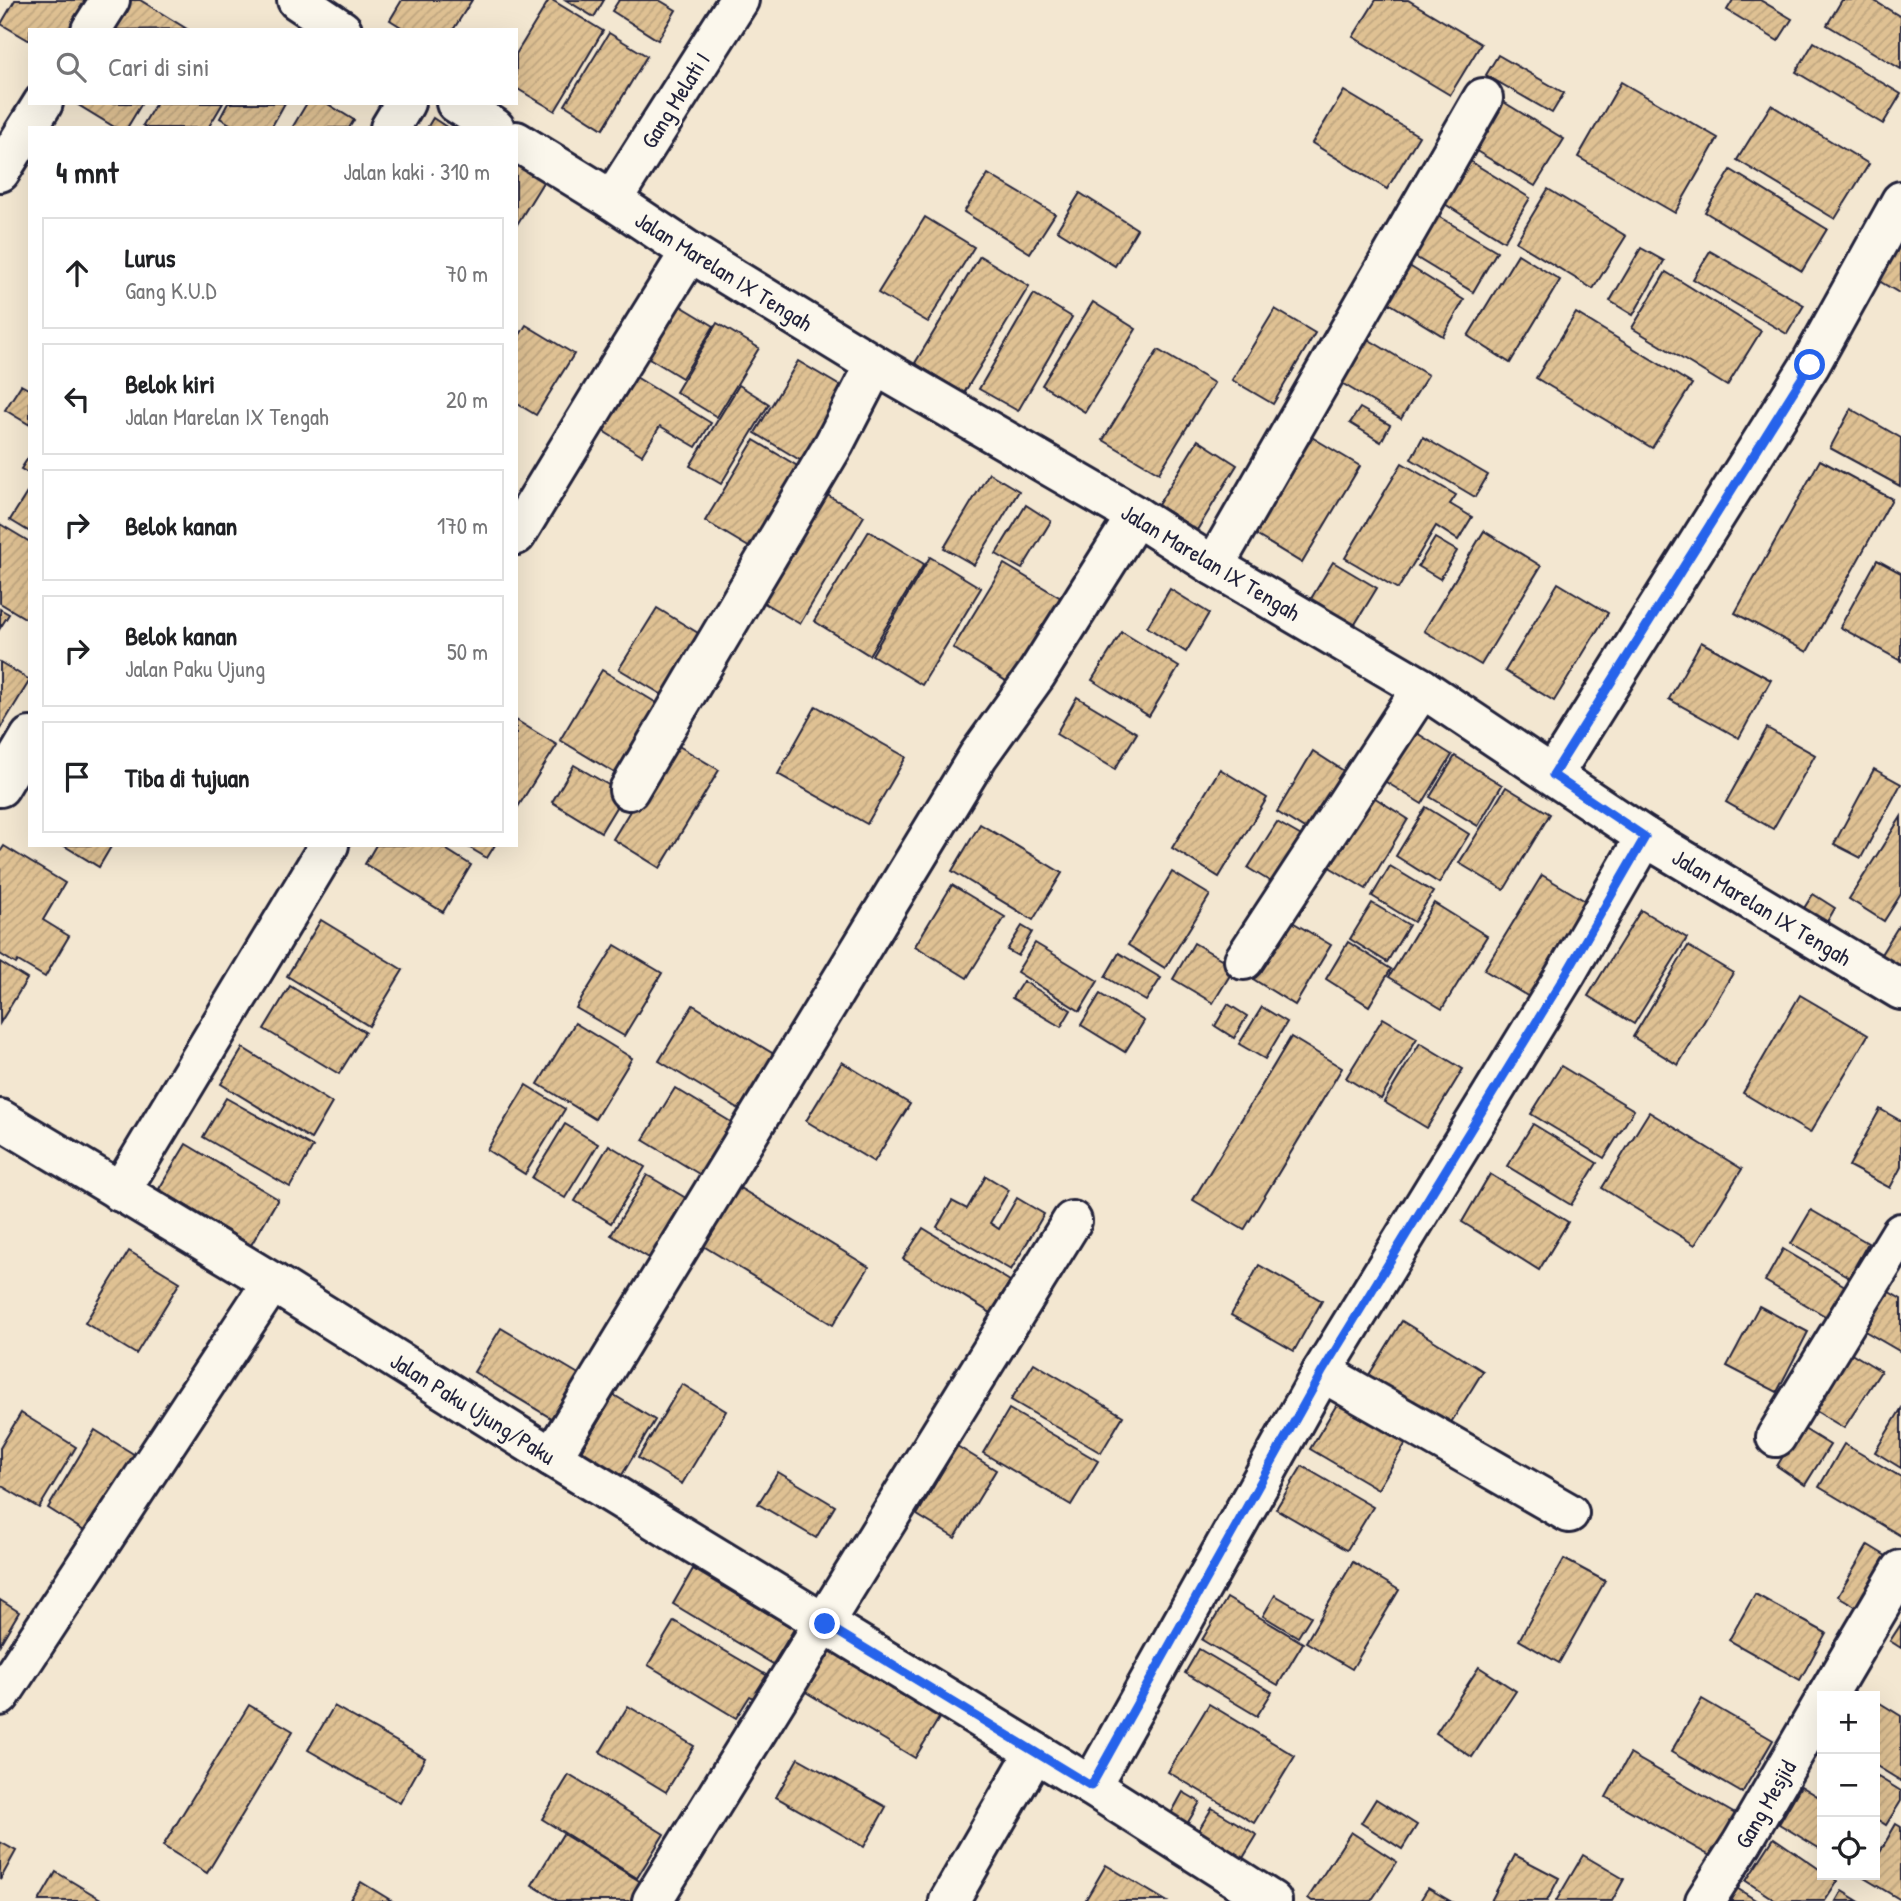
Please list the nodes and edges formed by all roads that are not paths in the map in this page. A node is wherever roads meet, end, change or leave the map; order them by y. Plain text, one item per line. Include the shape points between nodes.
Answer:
1 (110, 0) edge
2 (297, 0) edge
3 (738, 0) edge
4 (91, 28) edge
5 (339, 28) edge
6 (1483, 98) dead end
7 (42, 105) edge
8 (404, 105) edge
9 (459, 105) edge
10 (29, 126) edge
11 (391, 126) edge
12 (492, 126) edge
13 (28, 127) edge
14 (518, 142) edge
15 (0, 172) edge
16 (612, 200) junction
17 (1901, 201) edge
18 (691, 252) junction
19 (875, 365) junction
20 (1136, 516) junction
21 (518, 532) edge
22 (1214, 566) junction
23 (1422, 688) junction
24 (28, 740) edge
25 (1553, 775) junction
26 (0, 787) edge
27 (629, 790) dead end
28 (1645, 837) junction
29 (328, 847) edge
30 (1244, 960) dead end
31 (1901, 990) edge
32 (0, 1119) edge
33 (120, 1192) junction
34 (1072, 1221) dead end
35 (1901, 1233) edge
36 (272, 1282) junction
37 (1322, 1372) junction
38 (1776, 1437) dead end
39 (552, 1457) junction
40 (1569, 1513) dead end
41 (1901, 1570) edge
42 (825, 1624) junction
43 (1831, 1691) edge
44 (0, 1696) edge
45 (1817, 1714) edge
46 (1035, 1752) junction
47 (1091, 1786) junction
48 (652, 1901) edge
49 (949, 1901) edge
50 (1272, 1901) edge
51 (1705, 1901) edge

1 - 4 street
2 - 5 street
3 - 16 street, Gang Melati I
6 - 22 street
7 - 10 street
8 - 11 street
9 - 12 street
13 - 15 street
14 - 16 street, Jalan Marelan IX Tengah
16 - 18 street, Jalan Marelan IX Tengah
17 - 25 street via 1810,365
18 - 19 street, Jalan Marelan IX Tengah
18 - 21 street
19 - 20 street, Jalan Marelan IX Tengah
19 - 27 street via 834,444
20 - 22 street, Jalan Marelan IX Tengah
20 - 39 street via 1037,674 978,756
22 - 23 street, Jalan Marelan IX Tengah
23 - 25 street, Jalan Marelan IX Tengah
23 - 30 street
24 - 26 street
25 - 28 street, Jalan Marelan IX Tengah
28 - 31 street, Jalan Marelan IX Tengah
28 - 37 street
29 - 33 street
32 - 33 street, Jalan Paku Ujung/Paku
33 - 36 street, Jalan Paku Ujung/Paku
34 - 42 street
35 - 38 street
36 - 39 street, Jalan Paku Ujung/Paku
36 - 44 street
37 - 40 street
37 - 47 street
39 - 42 street, Jalan Paku Ujung/Paku
41 - 43 street
42 - 46 street, Jalan Paku Ujung/Paku
42 - 48 street
45 - 51 street, Gang Mesjid
46 - 47 street, Jalan Paku Ujung/Paku
46 - 49 street
47 - 50 street, Jalan Paku Ujung/Paku

